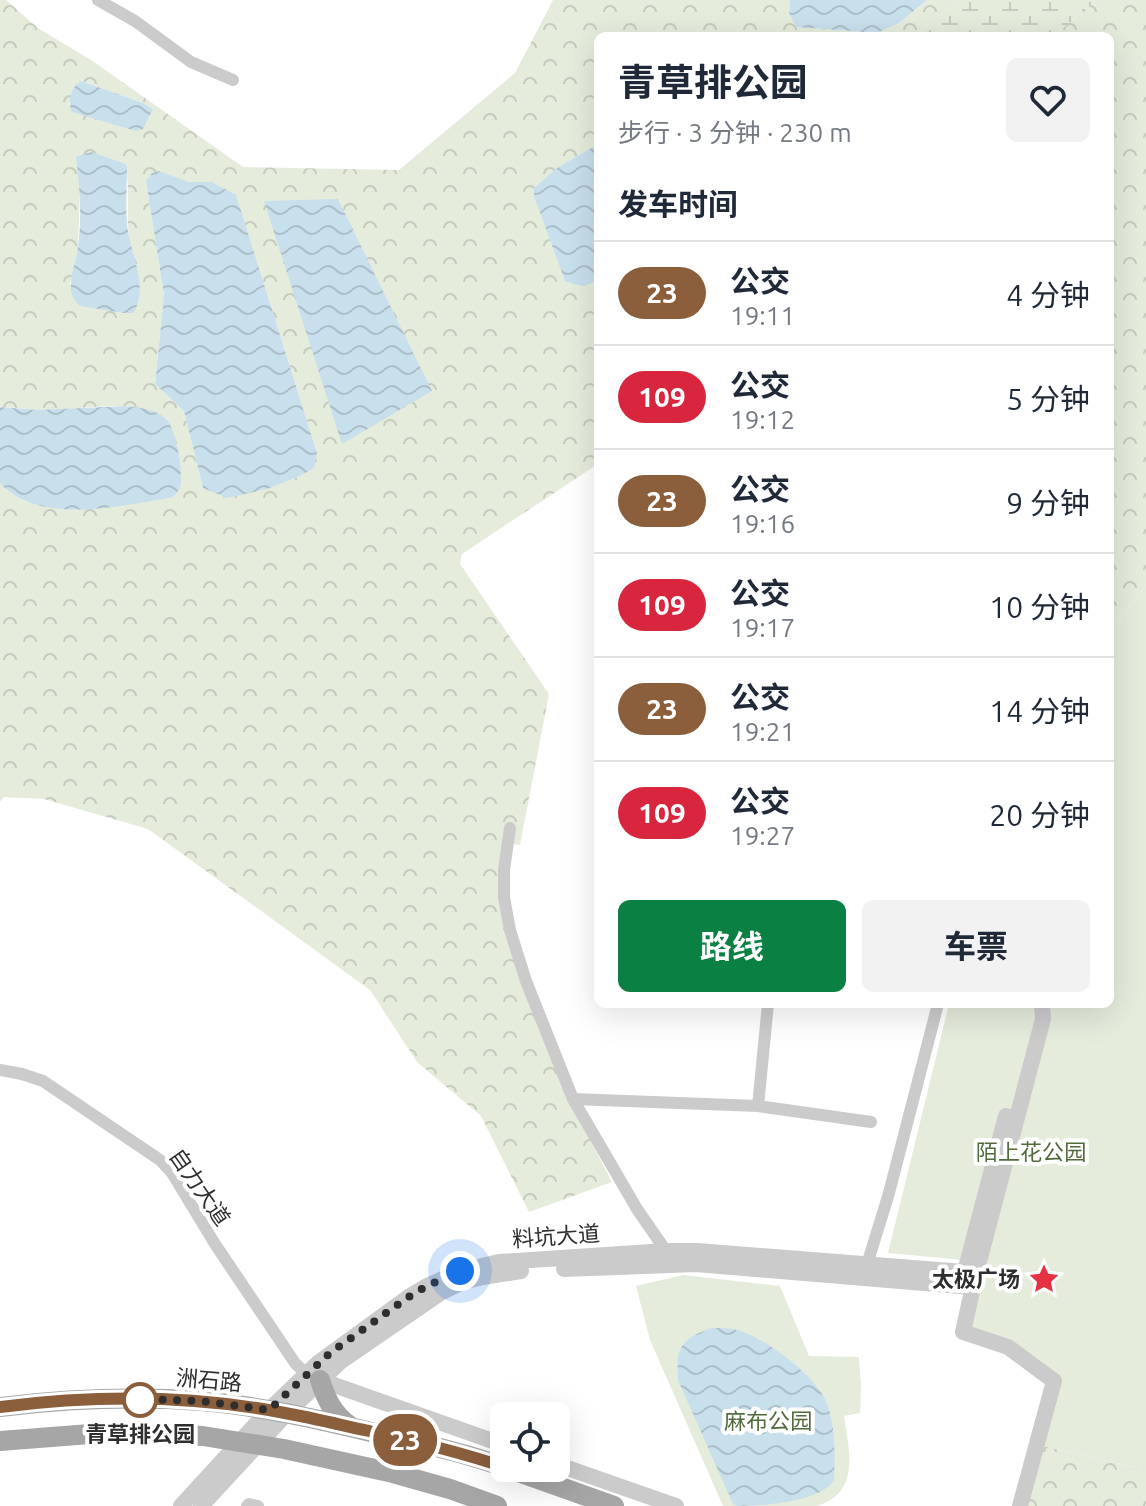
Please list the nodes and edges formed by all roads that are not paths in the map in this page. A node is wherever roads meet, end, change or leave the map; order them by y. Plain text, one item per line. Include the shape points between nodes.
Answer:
1 (98, 0) edge
2 (233, 80) dead end
3 (510, 828) dead end
4 (768, 1008) edge
5 (937, 1008) edge
6 (1038, 1008) edge
7 (0, 1070) edge
8 (573, 1099) junction
9 (758, 1106) junction
10 (871, 1122) dead end
11 (668, 1257) junction
12 (865, 1272) junction
13 (968, 1279) junction
14 (314, 1376) junction
15 (0, 1407) edge
16 (278, 1412) junction
17 (354, 1428) junction
18 (490, 1440) edge
19 (0, 1441) edge
20 (250, 1443) junction
21 (490, 1463) edge
22 (570, 1469) edge
23 (545, 1482) edge
24 (181, 1506) edge
25 (201, 1506) edge
26 (247, 1506) edge
27 (258, 1506) edge
28 (497, 1506) edge
29 (614, 1506) edge
30 (676, 1506) edge
31 (1020, 1506) edge

1 - 2 street via 191,62
3 - 8 street via 504,870 510,930
4 - 9 street
5 - 12 street
6 - 13 street
7 - 14 street, 自力大道 via 43,1081 160,1160 289,1356
8 - 9 street
8 - 11 street
9 - 10 street
11 - 12 street, 料坑大道 via 697,1251
11 - 14 street, 料坑大道 via 462,1282
12 - 13 street, 料坑大道
13 - 31 street via 963,1332 1008,1347 1054,1381
14 - 16 street, 料坑大道
14 - 17 main road via 331,1407
14 - 18 street
15 - 16 main road, 洲石路 via 119,1399 200,1401
16 - 17 main road, 洲石路
16 - 20 street, 料坑大道
17 - 21 main road, 洲石路
19 - 20 main road via 158,1434
20 - 24 street, 料坑大道
20 - 25 street, 料坑大道
20 - 28 main road via 393,1473
22 - 30 street
23 - 29 main road, 洲石路
26 - 27 street

